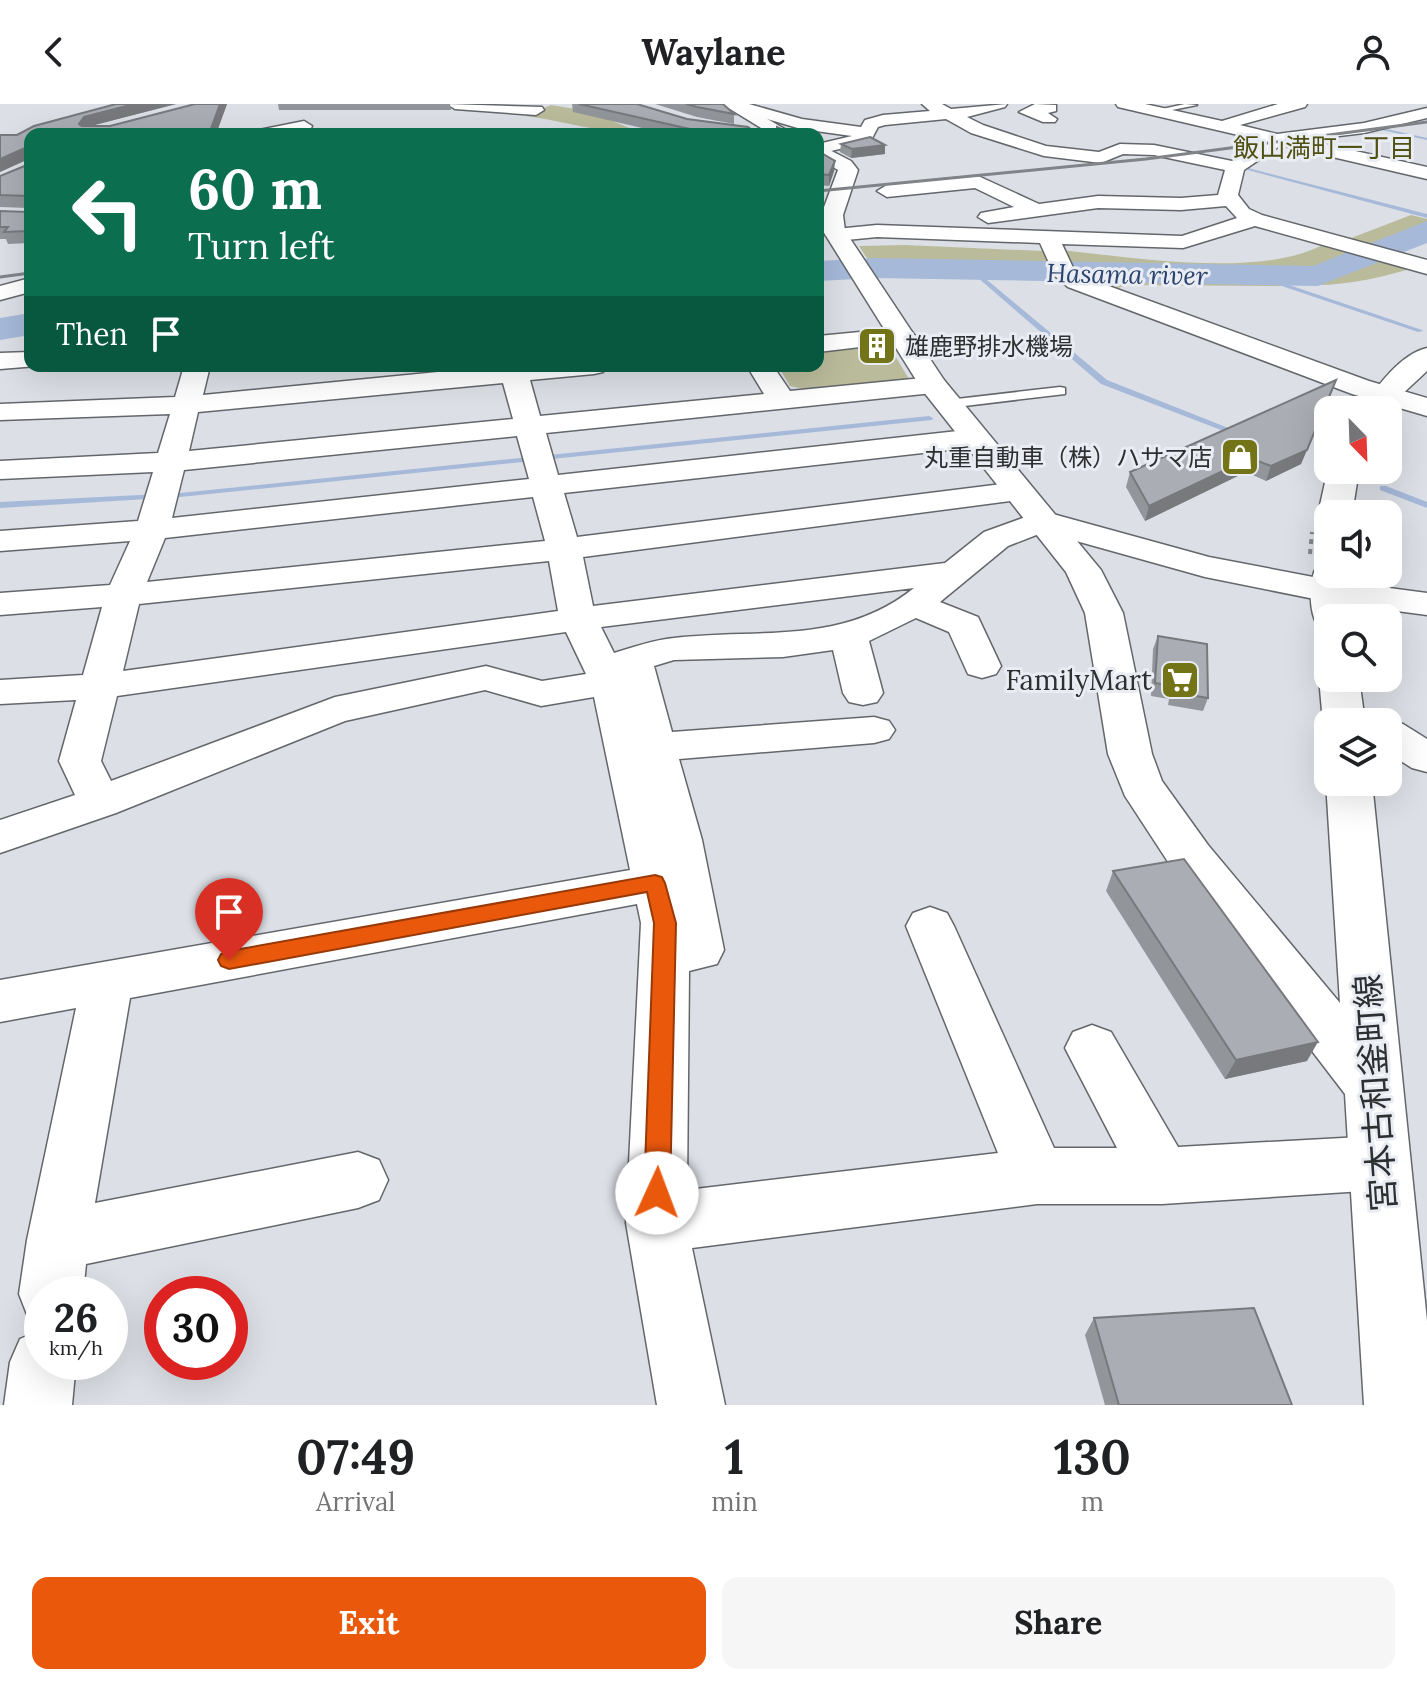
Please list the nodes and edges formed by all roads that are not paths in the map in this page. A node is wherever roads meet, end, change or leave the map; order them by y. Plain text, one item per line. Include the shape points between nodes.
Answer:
1 (455, 104) edge
2 (731, 104) edge
3 (930, 104) edge
4 (999, 104) edge
5 (1126, 104) edge
6 (1299, 104) edge
7 (1193, 105) edge
8 (536, 110) dead end
9 (289, 111) dead end
10 (1165, 113) junction
11 (1427, 113) edge
12 (952, 114) junction
13 (1224, 126) junction
14 (302, 128) edge
15 (773, 128) edge
16 (869, 133) junction
17 (1148, 137) dead end
18 (1280, 138) junction
19 (824, 149) edge
20 (824, 153) edge
21 (1235, 167) junction
22 (1427, 173) edge
23 (824, 174) edge
24 (847, 174) junction
25 (887, 191) dead end
26 (1229, 200) junction
27 (1035, 210) junction
28 (1255, 219) junction
29 (834, 225) junction
30 (1048, 238) junction
31 (24, 266) edge
32 (1427, 267) edge
33 (0, 269) edge
34 (24, 287) edge
35 (0, 293) edge
36 (902, 336) junction
37 (824, 343) edge
38 (1427, 356) edge
39 (24, 360) edge
40 (0, 361) edge
41 (195, 372) edge
42 (494, 372) edge
43 (513, 372) edge
44 (764, 372) edge
45 (1060, 391) dead end
46 (940, 394) junction
47 (1373, 396) edge
48 (1388, 396) edge
49 (782, 401) junction
50 (186, 405) junction
51 (1402, 405) edge
52 (1427, 408) edge
53 (0, 412) edge
54 (526, 425) junction
55 (976, 438) junction
56 (170, 462) junction
57 (0, 470) edge
58 (547, 486) junction
59 (1030, 506) junction
60 (152, 530) junction
61 (0, 541) edge
62 (564, 549) junction
63 (955, 572) junction
64 (1330, 594) edge
65 (123, 596) junction
66 (0, 604) edge
67 (1427, 604) edge
68 (915, 605) junction
69 (578, 619) junction
70 (849, 636) junction
71 (982, 666) dead end
72 (615, 671) junction
73 (100, 686) junction
74 (0, 692) edge
75 (1402, 743) edge
76 (656, 747) junction
77 (1427, 758) edge
78 (1350, 796) edge
79 (100, 802) junction
80 (0, 837) edge
81 (655, 883) junction
82 (930, 926) dead end
83 (664, 955) junction
84 (107, 982) junction
85 (0, 1001) edge
86 (1092, 1048) dead end
87 (1375, 1088) junction
88 (1379, 1163) junction
89 (1037, 1176) junction
90 (1162, 1176) junction
91 (358, 1180) dead end
92 (656, 1223) junction
93 (54, 1267) edge
94 (41, 1380) edge
95 (1427, 1401) edge
96 (38, 1405) edge
97 (691, 1405) edge
98 (1400, 1405) edge
99 (1414, 1405) edge

1 - 8 street
2 - 15 street
2 - 16 street via 801,124
3 - 12 street
4 - 12 street
5 - 10 street
6 - 13 street
7 - 10 lane
9 - 14 street
10 - 13 street
10 - 17 street
11 - 18 street via 1364,128
12 - 16 street via 883,120 871,124
12 - 21 street via 977,129 1044,151 1101,158 1120,149 1154,150
13 - 18 street
16 - 19 street
18 - 21 street
18 - 22 street
20 - 24 street via 844,165
21 - 26 street
23 - 24 street
24 - 29 street
25 - 27 street via 978,182
26 - 27 street via 1098,202
26 - 28 street
27 - 29 street
28 - 30 street via 1183,242
28 - 32 street
29 - 30 street
29 - 36 street
30 - 47 street via 1064,272
31 - 33 street
34 - 35 street
36 - 37 street
36 - 46 street
38 - 48 street
39 - 40 street
41 - 50 street
42 - 50 street
43 - 54 street
44 - 49 street
45 - 46 lane
46 - 49 street
46 - 55 street
49 - 54 street
50 - 53 street
50 - 56 street
51 - 52 street
54 - 56 street
54 - 58 street
55 - 58 street
55 - 59 street
56 - 57 street
56 - 60 street
58 - 60 street
58 - 62 street
59 - 62 street
59 - 63 street
59 - 64 street via 1205,567
59 - 87 street via 1083,570 1104,613 1130,754 1141,785 1191,858
60 - 61 street
60 - 65 street
62 - 65 street
62 - 69 street
63 - 68 street
63 - 69 street
64 - 67 street
65 - 66 street
65 - 73 street
68 - 70 street
68 - 71 street via 965,625
69 - 72 street
69 - 73 street
70 - 72 street via 783,646 672,649
70 - 76 street via 869,711
72 - 76 street
72 - 79 street via 541,694 486,678 335,710
72 - 81 street
73 - 74 street
73 - 79 street via 80,761
75 - 77 street
76 - 83 street via 699,950
78 - 87 street, 宮本古和釜町線
79 - 80 street
81 - 83 street via 665,923
81 - 84 street
82 - 89 street
83 - 92 street
84 - 85 street
84 - 93 street
86 - 90 street
87 - 88 street, 宮本古和釜町線
88 - 90 street
88 - 98 street, 宮本古和釜町線
89 - 90 street
89 - 92 street
91 - 93 street
92 - 97 street
94 - 96 street
95 - 99 street

